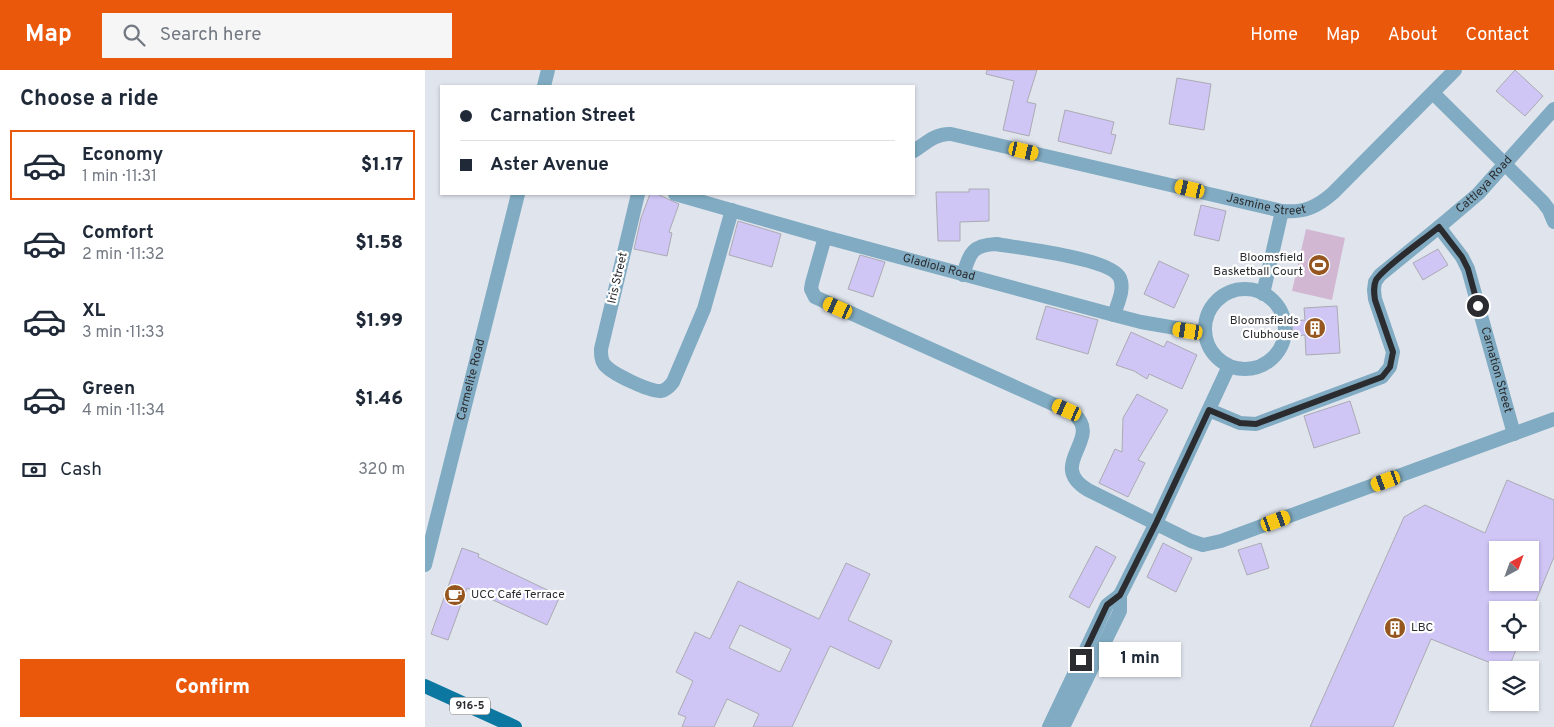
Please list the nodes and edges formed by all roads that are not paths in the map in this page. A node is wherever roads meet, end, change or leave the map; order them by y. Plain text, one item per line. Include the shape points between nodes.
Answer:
1 (548, 70) edge
2 (1455, 70) edge
3 (544, 85) edge
4 (1433, 93) junction
5 (1554, 109) edge
6 (915, 150) edge
7 (1505, 164) junction
8 (519, 195) edge
9 (638, 195) edge
10 (679, 195) edge
11 (732, 210) junction
12 (1282, 211) junction
13 (1554, 222) edge
14 (1439, 227) junction
15 (825, 237) junction
16 (963, 274) junction
17 (1263, 294) junction
18 (1114, 315) junction
19 (1205, 332) junction
20 (1229, 366) junction
21 (1209, 410) junction
22 (1554, 419) edge
23 (1514, 434) junction
24 (1156, 523) junction
25 (425, 565) edge
26 (1087, 662) junction
27 (425, 686) edge
28 (515, 727) edge
29 (1049, 727) edge
30 (1063, 727) edge

1 - 3 street
2 - 4 street, Jasmine Street
4 - 7 street
4 - 12 street, Jasmine Street via 1323,202 1306,210
5 - 7 street, Cattleya Road
6 - 12 street, Jasmine Street via 942,133 951,134
7 - 13 street via 1543,202
7 - 14 street, Cattleya Road via 1478,194
8 - 25 street, Carmelite Road
9 - 11 street, Iris Street via 601,349 603,362 611,372 652,390 670,386 704,309
10 - 11 street, Gladiola Road
11 - 15 street, Gladiola Road
12 - 17 street
14 - 21 street, Cattleya Road via 1375,282 1375,300 1393,352 1390,367 1382,377 1256,424 1240,423
14 - 23 street, Carnation Street via 1468,269
15 - 16 street, Gladiola Road
15 - 24 street via 812,283 815,297 1073,413 1081,421 1083,430 1071,468 1075,480 1088,490
16 - 18 street, Gladiola Road
16 - 18 street via 970,255 983,244 1088,260 1104,265 1119,276 1121,292
17 - 19 street via 1249,290 1226,294 1210,310
17 - 20 street via 1276,305 1283,320 1282,344 1273,358 1259,367
18 - 19 street, Gladiola Road
19 - 20 street via 1217,358
20 - 21 street
21 - 24 street
22 - 23 street
23 - 24 street via 1210,544 1191,541
24 - 26 street via 1120,595 1120,611 1101,632
26 - 29 street
26 - 30 street
27 - 28 main road, 916-5

